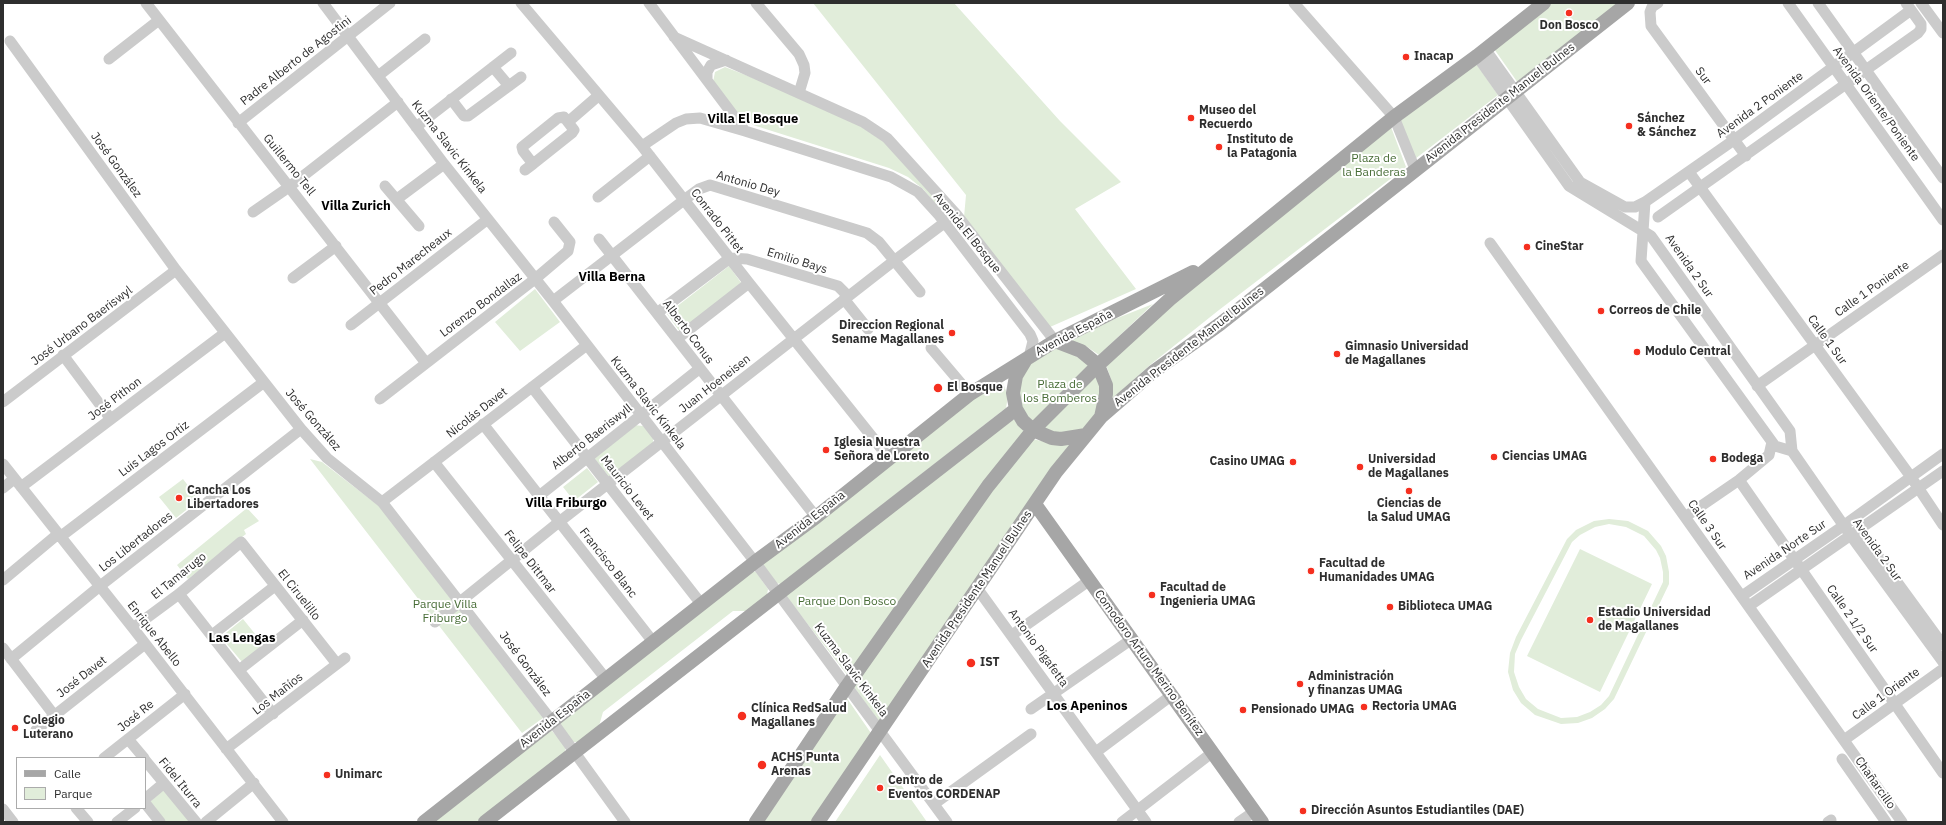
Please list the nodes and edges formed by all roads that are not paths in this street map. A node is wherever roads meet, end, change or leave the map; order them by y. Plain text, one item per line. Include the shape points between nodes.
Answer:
1 (146, 3) edge
2 (323, 3) edge
3 (390, 3) edge
4 (521, 3) edge
5 (649, 3) edge
6 (756, 3) edge
7 (1294, 3) edge
8 (1544, 3) edge
9 (1628, 3) edge
10 (1788, 3) edge
11 (1818, 3) edge
12 (1921, 3) edge
13 (1655, 5) edge
14 (1908, 6) edge
15 (159, 20) junction
16 (1943, 32) edge
17 (349, 36) junction
18 (674, 37) junction
19 (425, 39) dead end
20 (10, 41) dead end
21 (1481, 52) junction
22 (511, 53) dead end
23 (1853, 53) junction
24 (109, 59) dead end
25 (726, 60) junction
26 (493, 67) junction
27 (1834, 67) junction
28 (1866, 70) junction
29 (378, 76) junction
30 (521, 77) dead end
31 (707, 80) junction
32 (1846, 85) junction
33 (508, 86) junction
34 (799, 93) junction
35 (1511, 95) junction
36 (598, 96) junction
37 (451, 99) junction
38 (398, 102) junction
39 (1394, 117) junction
40 (568, 122) junction
41 (238, 123) junction
42 (416, 127) junction
43 (745, 131) junction
44 (1734, 140) junction
45 (642, 146) junction
46 (650, 156) junction
47 (1746, 156) junction
48 (444, 164) junction
49 (1415, 169) junction
50 (1689, 172) junction
51 (1943, 178) edge
52 (385, 186) dead end
53 (289, 187) junction
54 (1701, 188) junction
55 (598, 197) dead end
56 (397, 199) junction
57 (684, 200) junction
58 (1645, 202) junction
59 (253, 212) dead end
60 (956, 214) junction
61 (1658, 217) dead end
62 (488, 219) junction
63 (1943, 220) edge
64 (554, 222) dead end
65 (944, 223) junction
66 (419, 226) dead end
67 (1643, 230) junction
68 (599, 239) dead end
69 (1490, 243) dead end
70 (336, 246) junction
71 (1943, 255) edge
72 (612, 256) junction
73 (1222, 256) junction
74 (730, 258) junction
75 (895, 260) junction
76 (176, 270) junction
77 (293, 278) dead end
78 (535, 279) junction
79 (749, 283) junction
80 (920, 292) dead end
81 (846, 298) junction
82 (553, 301) junction
83 (380, 304) junction
84 (657, 313) junction
85 (351, 325) dead end
86 (868, 329) dead end
87 (226, 333) junction
88 (677, 339) junction
89 (793, 339) junction
90 (1055, 341) junction
91 (587, 345) junction
92 (1815, 345) junction
93 (931, 348) dead end
94 (63, 355) junction
95 (1029, 356) junction
96 (426, 363) junction
97 (1098, 365) junction
98 (699, 368) junction
99 (264, 382) junction
100 (1757, 386) junction
101 (532, 387) junction
102 (970, 394) junction
103 (721, 396) junction
104 (380, 399) dead end
105 (3, 402) edge
106 (1016, 409) junction
107 (641, 415) junction
108 (1101, 417) junction
109 (110, 418) junction
110 (483, 424) junction
111 (301, 429) junction
112 (1033, 430) junction
113 (1086, 435) junction
114 (1772, 442) junction
115 (662, 443) junction
116 (1792, 451) junction
117 (1943, 454) edge
118 (587, 458) junction
119 (890, 458) junction
120 (434, 462) junction
121 (3, 464) edge
122 (1943, 471) edge
123 (1911, 477) junction
124 (1739, 480) junction
125 (18, 483) junction
126 (608, 485) junction
127 (3, 488) edge
128 (1918, 489) junction
129 (539, 496) junction
130 (382, 502) junction
131 (1035, 504) junction
132 (1685, 516) junction
133 (816, 517) junction
134 (560, 522) junction
135 (1847, 523) junction
136 (1943, 525) edge
137 (1855, 533) junction
138 (59, 536) junction
139 (241, 542) joint
140 (1794, 559) junction
141 (512, 560) junction
142 (755, 562) junction
143 (1802, 570) junction
144 (3, 580) edge
145 (1090, 580) junction
146 (100, 586) junction
147 (275, 586) junction
148 (978, 588) junction
149 (179, 594) junction
150 (778, 594) junction
151 (1742, 596) junction
152 (461, 601) junction
153 (702, 605) junction
154 (1749, 606) junction
155 (302, 620) junction
156 (436, 622) dead end
157 (133, 628) junction
158 (212, 635) junction
159 (1012, 635) junction
160 (1132, 640) junction
161 (654, 643) junction
162 (145, 644) junction
163 (1943, 645) edge
164 (3, 648) edge
165 (11, 659) junction
166 (341, 661) joint
167 (1943, 662) edge
168 (1943, 669) edge
169 (239, 670) junction
170 (606, 679) junction
171 (847, 686) junction
172 (184, 694) junction
173 (1054, 694) junction
174 (1172, 695) junction
175 (1894, 704) junction
176 (1032, 710) dead end
177 (273, 714) junction
178 (54, 715) junction
179 (552, 721) junction
180 (36, 730) dead end
181 (880, 730) junction
182 (1031, 734) dead end
183 (128, 739) junction
184 (1844, 740) junction
185 (226, 749) junction
186 (575, 752) junction
187 (1096, 752) junction
188 (1213, 752) junction
189 (105, 757) edge
190 (142, 757) edge
191 (1842, 759) dead end
192 (146, 761) edge
193 (1943, 773) edge
194 (164, 783) junction
195 (254, 784) junction
196 (146, 798) edge
197 (146, 804) edge
198 (934, 804) junction
199 (3, 809) edge
200 (77, 809) edge
201 (133, 809) edge
202 (1138, 811) junction
203 (1259, 817) edge
204 (14, 822) edge
205 (88, 822) edge
206 (117, 822) edge
207 (160, 822) edge
208 (196, 822) edge
209 (206, 822) edge
210 (283, 822) edge
211 (424, 822) edge
212 (485, 822) edge
213 (625, 822) edge
214 (756, 822) edge
215 (818, 822) edge
216 (947, 822) edge
217 (1122, 822) edge
218 (1146, 822) edge
219 (1239, 822) edge
220 (1886, 822) edge
221 (1902, 822) edge

1 - 15 street, Guillermo Tell
2 - 17 street, Kuzma Slavic Kinkela
3 - 17 street, Padre Alberto de Agostini
4 - 36 street, Conrado Pittet
5 - 18 street, Avenida El Bosque
6 - 34 street via 799,54 805,73
7 - 39 street
8 - 21 main road
9 - 35 main road, Avenida Presidente Manuel Bulnes
10 - 27 street, Avenida Oriente/Poniente
11 - 23 street, Avenida Oriente/Poniente
12 - 16 street
13 - 44 street, Sur via 1650,17 1651,26
14 - 23 street, Avenida 2 Poniente
14 - 28 street via 1921,24 1921,29
15 - 24 street
15 - 41 street, Guillermo Tell
17 - 29 street, Kuzma Slavic Kinkela
17 - 41 street, Padre Alberto de Agostini
18 - 25 street, Avenida El Bosque
18 - 31 street, Avenida El Bosque
19 - 29 street
20 - 76 street, José González
21 - 35 street
21 - 39 main road
22 - 26 street
23 - 27 street, Avenida 2 Poniente
23 - 28 street, Avenida Oriente/Poniente
25 - 31 street via 711,65 707,72
25 - 34 street, Avenida El Bosque
26 - 33 street
26 - 37 street
27 - 32 street, Avenida Oriente/Poniente
27 - 44 street, Avenida 2 Poniente
28 - 32 street
28 - 51 street, Avenida Oriente/Poniente
29 - 38 street, Kuzma Slavic Kinkela
30 - 33 street
31 - 43 street, Avenida El Bosque
32 - 47 street
32 - 63 street, Avenida Oriente/Poniente
33 - 37 street via 468,116 464,116
34 - 60 street, Avenida El Bosque via 863,122 888,138
35 - 49 main road, Avenida Presidente Manuel Bulnes
35 - 58 street, Avenida 2 Poniente via 1580,182 1625,207 1635,207
35 - 67 street, Avenida 2 Sur via 1569,186
36 - 40 street
36 - 45 street, Conrado Pittet
37 - 42 street
38 - 42 street, Kuzma Slavic Kinkela
38 - 53 street
39 - 49 street
39 - 73 main road
40 - 40 street via 564,117 558,118 523,145 529,167 572,132 573,128
41 - 53 street, Guillermo Tell
42 - 48 street, Kuzma Slavic Kinkela
43 - 45 street via 700,118 686,119
43 - 65 street, Avenida El Bosque via 891,177 918,192
44 - 47 street, Sur
44 - 50 street, Avenida 2 Poniente
45 - 46 street, Conrado Pittet
46 - 55 street
46 - 57 street, Conrado Pittet
47 - 54 street
48 - 56 street
48 - 62 street, Kuzma Slavic Kinkela
49 - 108 main road, Avenida Presidente Manuel Bulnes via 1220,324 1153,372
50 - 54 street, Calle 1 Sur
50 - 58 street, Avenida 2 Poniente
52 - 56 street
53 - 59 street
53 - 70 street, Guillermo Tell
54 - 61 street
54 - 92 street, Calle 1 Sur
56 - 66 street
57 - 72 street, Antonio Dey
57 - 74 street, Conrado Pittet
57 - 75 street, Antonio Dey via 699,189 710,185 867,233
58 - 67 street
60 - 65 street, Juan Hoeneisen
60 - 90 street, Avenida El Bosque
62 - 78 street, Kuzma Slavic Kinkela
62 - 83 street, Pedro Marecheaux
64 - 78 street, Lorenzo Bondallaz via 570,242 570,247
65 - 75 street, Juan Hoeneisen
65 - 95 street, Avenida El Bosque via 1030,334 1033,341
67 - 100 street, Avenida 2 Sur via 1651,236
67 - 114 street via 1643,265
68 - 72 street, Alberto Conus
69 - 132 street, Calle 3 Sur
70 - 77 street
70 - 83 street, Guillermo Tell
71 - 92 street, Calle 1 Poniente
72 - 82 street, Antonio Dey
72 - 84 street, Alberto Conus
73 - 90 main road, Avenida España
73 - 97 main road via 1170,299
74 - 79 street, Conrado Pittet
74 - 81 street, Emilio Bays via 747,259 838,286
74 - 84 street
75 - 80 street, Antonio Dey
75 - 81 street, Juan Hoeneisen
76 - 87 street, José González
76 - 94 street, José Urbano Baeriswyl
78 - 82 street, Kuzma Slavic Kinkela
78 - 96 street, Lorenzo Bondallaz
79 - 88 street
79 - 89 street, Conrado Pittet
81 - 86 street, Emilio Bays
81 - 89 street, Juan Hoeneisen
82 - 91 street, Kuzma Slavic Kinkela
83 - 85 street, Pedro Marecheaux
83 - 96 street, Guillermo Tell
84 - 88 street, Alberto Conus
87 - 99 street, José González
87 - 109 street, José Pithon
88 - 98 street, Alberto Conus
89 - 103 street, Juan Hoeneisen
89 - 119 street, Conrado Pittet
90 - 95 main road, Avenida España
90 - 97 main road via 1081,351
91 - 101 street, Nicolás Davet
91 - 107 street, Kuzma Slavic Kinkela
92 - 100 street, Calle 1 Poniente
92 - 123 street, Calle 1 Sur
93 - 102 street
94 - 105 street, José Urbano Baeriswyl
94 - 109 street
95 - 102 main road, Avenida España
95 - 106 main road via 1014,384
96 - 104 street, Lorenzo Bondallaz
97 - 108 main road via 1106,385 1106,398
97 - 112 main road
98 - 103 street, Alberto Conus
98 - 107 street, Alberto Baeriswyll
99 - 111 street, José González
99 - 138 street, Luis Lagos Ortiz
100 - 116 street, Avenida 2 Sur via 1790,431
101 - 110 street, Nicolás Davet
101 - 118 street, Mauricio Levet
102 - 119 main road, Avenida España
103 - 115 street, Juan Hoeneisen
103 - 133 street, Alberto Conus
106 - 112 main road via 1023,421
106 - 150 main road
107 - 115 street, Kuzma Slavic Kinkela
107 - 118 street, Alberto Baeriswyll
108 - 113 main road, Avenida Presidente Manuel Bulnes
109 - 125 street, José Pithon
110 - 120 street, Nicolás Davet
110 - 129 street, Francisco Blanc
111 - 130 street, José González via 327,458
111 - 146 street, Los Libertadores
112 - 113 main road via 1042,435 1061,439
112 - 171 main road via 988,486
113 - 131 main road, Avenida Presidente Manuel Bulnes via 1056,472
114 - 116 street via 1778,448
114 - 124 street via 1769,455
115 - 126 street, Juan Hoeneisen
115 - 142 street, Kuzma Slavic Kinkela
116 - 135 street, Avenida 2 Sur
117 - 123 street, Avenida Norte Sur
118 - 126 street, Mauricio Levet
118 - 129 street, Alberto Baeriswyll
119 - 133 main road, Avenida España
120 - 130 street, Nicolás Davet
120 - 141 street, Felipe Dittmar
121 - 125 street, Enrique Abello
122 - 128 street
123 - 128 street, Calle 1 Sur
123 - 135 street, Avenida Norte Sur
124 - 132 street
124 - 140 street, Calle 2 1/2 Sur
125 - 127 street, José Pithon
125 - 138 street, Enrique Abello
126 - 134 street, Juan Hoeneisen
126 - 153 street, Mauricio Levet
128 - 136 street, Calle 1 Sur
128 - 137 street
129 - 134 street, Francisco Blanc
130 - 152 street, José González
131 - 145 main road, Comodoro Arturo Merino Benítez
131 - 148 main road, Avenida Presidente Manuel Bulnes
132 - 151 street, Calle 3 Sur
133 - 142 main road, Avenida España
134 - 141 street, Juan Hoeneisen
134 - 161 street, Francisco Blanc
135 - 137 street, Avenida 2 Sur
135 - 140 street, Avenida Norte Sur
137 - 143 street
137 - 163 street, Avenida 2 Sur
137 - 167 street, Avenida 2 Sur
138 - 144 street, Luis Lagos Ortiz
138 - 146 street, Enrique Abello
139 - 147 street, El Ciruelillo
139 - 149 street, El Tamarugo
140 - 143 street, Calle 2 1/2 Sur
140 - 151 street, Avenida Norte Sur
141 - 152 street, Juan Hoeneisen
141 - 170 street, Felipe Dittmar
142 - 150 street, Kuzma Slavic Kinkela
142 - 153 main road, Avenida España
143 - 154 street
143 - 175 street, Calle 2 1/2 Sur
145 - 159 street
145 - 160 main road, Comodoro Arturo Merino Benítez
146 - 157 street, Enrique Abello
146 - 165 street
147 - 155 street, El Ciruelillo
147 - 158 street
148 - 159 street, Antonio Pigafetta
148 - 181 main road, Avenida Presidente Manuel Bulnes
149 - 157 street, El Tamarugo
149 - 158 street
150 - 171 street, Kuzma Slavic Kinkela
150 - 186 main road
151 - 154 street, Calle 3 Sur
152 - 156 street, Juan Hoeneisen
152 - 179 street, José González
153 - 161 main road, Avenida España
154 - 184 street, Calle 3 Sur
155 - 166 street, El Ciruelillo
155 - 169 street
157 - 162 street, Enrique Abello
158 - 169 street
159 - 173 street, Antonio Pigafetta
160 - 173 street
160 - 174 main road, Comodoro Arturo Merino Benítez
161 - 170 main road, Avenida España
162 - 172 street, Enrique Abello
162 - 178 street, José Davet
164 - 165 street
165 - 178 street
166 - 177 street, Los Mañíos
168 - 175 street, Calle 1 Oriente
169 - 177 street
170 - 179 main road, Avenida España
171 - 181 street, Kuzma Slavic Kinkela
171 - 214 main road
172 - 183 street, José Re
172 - 185 street, Enrique Abello
173 - 176 street
173 - 187 street, Antonio Pigafetta
174 - 187 street
174 - 188 main road, Comodoro Arturo Merino Benítez
175 - 184 street, Calle 1 Oriente
175 - 193 street, Calle 2 1/2 Sur
177 - 185 street, Los Mañíos
178 - 180 street, José Davet
179 - 186 street, José González
179 - 211 main road, Avenida España
181 - 198 street, Kuzma Slavic Kinkela
181 - 215 main road, Avenida Presidente Manuel Bulnes
182 - 198 street
183 - 189 street, José Re
183 - 190 street, Fidel Iturra
184 - 221 street, Calle 3 Sur
185 - 195 street, Enrique Abello
186 - 212 main road
186 - 213 street, José González
187 - 202 street, Antonio Pigafetta
188 - 202 street
188 - 203 main road, Comodoro Arturo Merino Benítez
191 - 220 street, Chañarcillo
192 - 194 street, Fidel Iturra
194 - 196 street
194 - 208 street, Fidel Iturra
195 - 209 street
195 - 210 street, Enrique Abello
197 - 207 street
198 - 216 street, Kuzma Slavic Kinkela
199 - 204 street
200 - 205 street
201 - 206 street
202 - 217 street
202 - 218 street, Antonio Pigafetta
203 - 219 street

